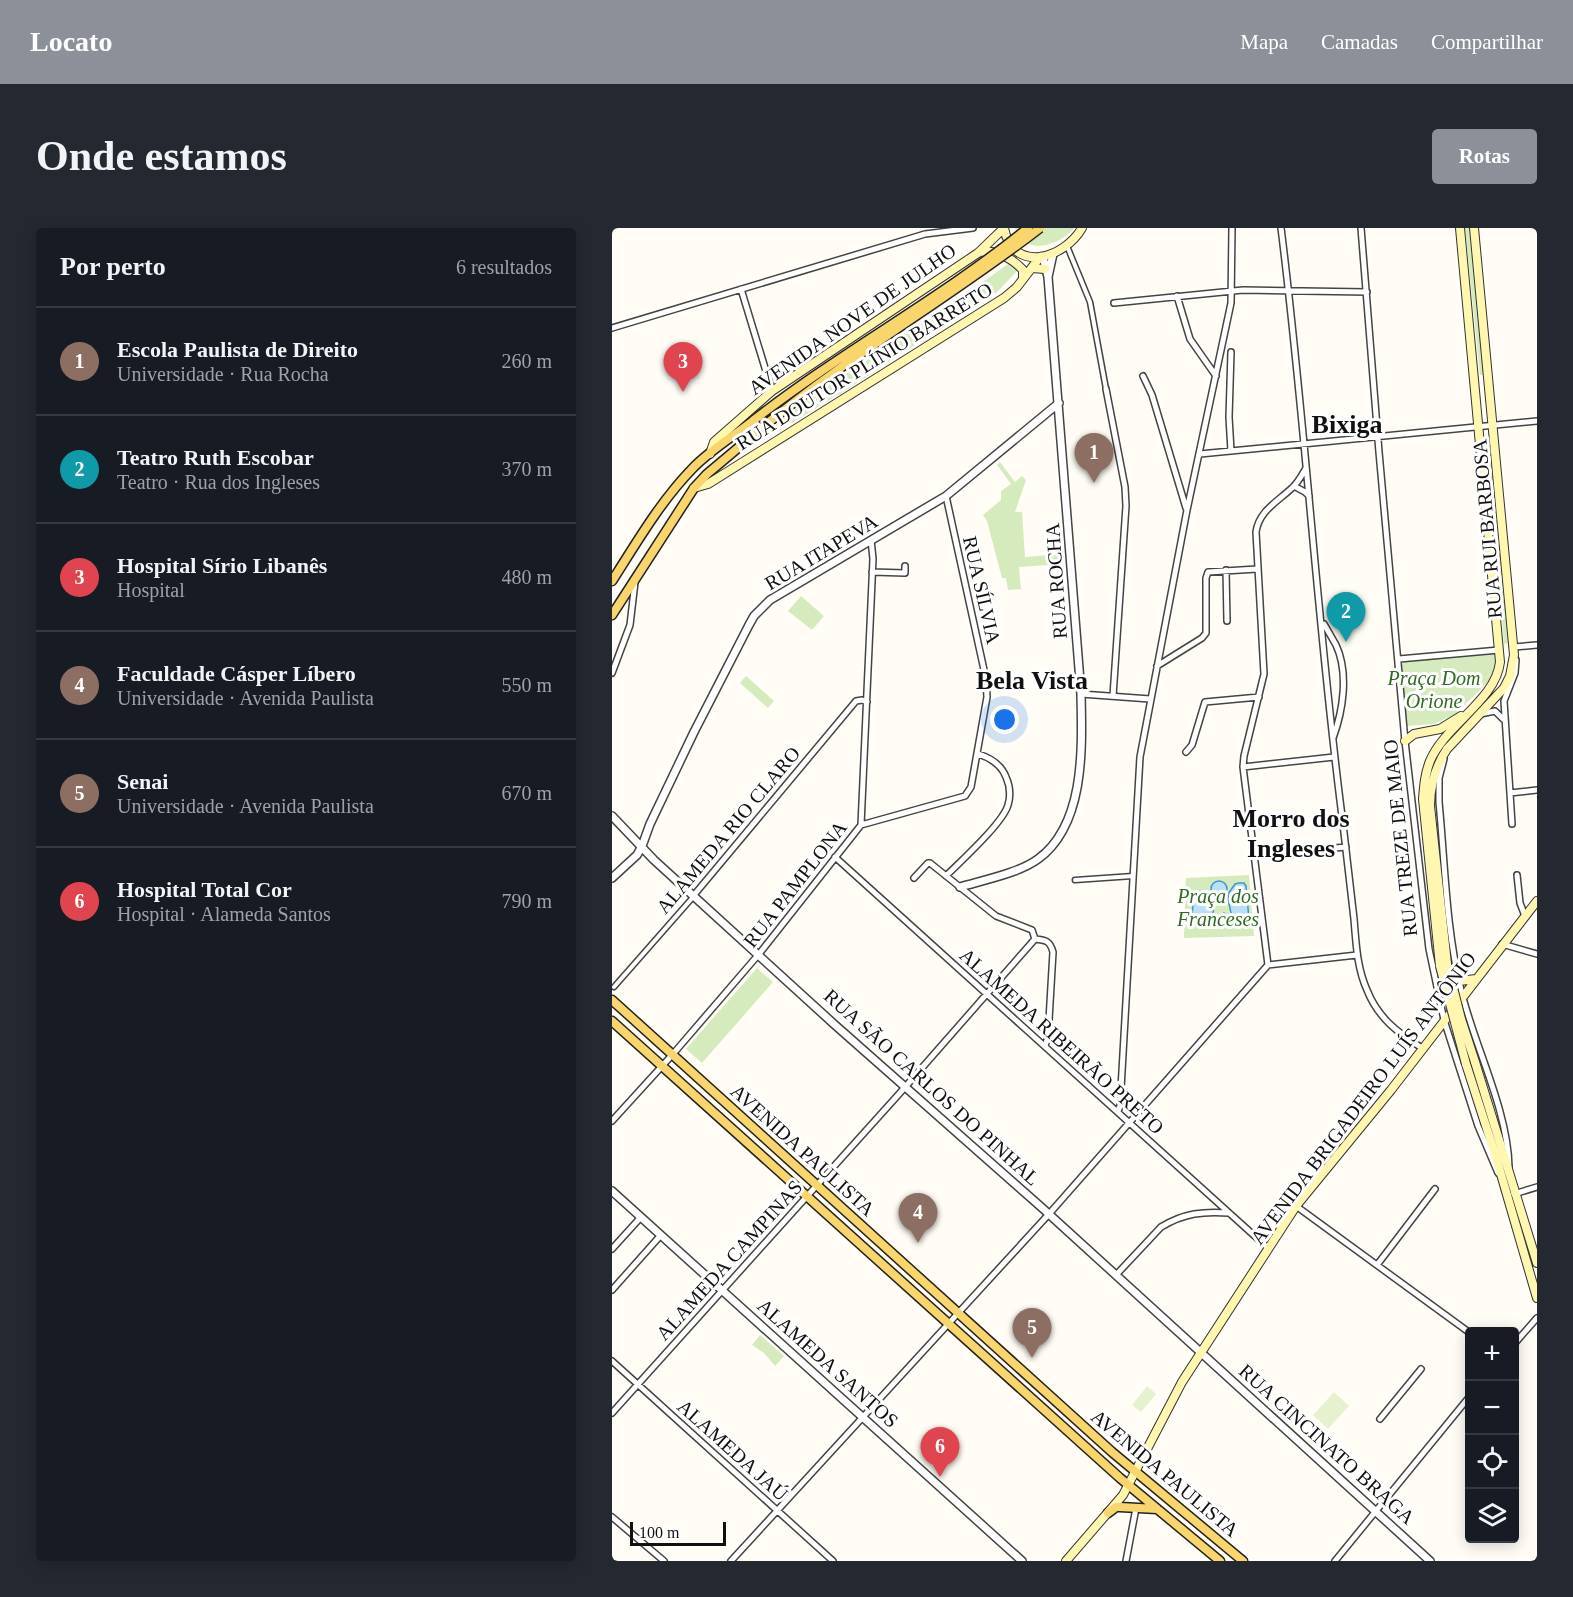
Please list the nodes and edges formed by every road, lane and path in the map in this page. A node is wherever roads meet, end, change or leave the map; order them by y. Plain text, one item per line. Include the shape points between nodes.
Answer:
1 (973, 228) edge
2 (1004, 228) edge
3 (1028, 228) edge
4 (1040, 228) edge
5 (1082, 228) edge
6 (1232, 228) edge
7 (1281, 228) edge
8 (1361, 228) edge
9 (1460, 228) edge
10 (1474, 228) edge
11 (924, 231) edge
12 (1067, 246) junction
13 (978, 252) junction
14 (1053, 254) junction
15 (1041, 257) junction
16 (1032, 268) junction
17 (1047, 273) junction
18 (1023, 279) junction
19 (741, 289) junction
20 (1233, 291) junction
21 (1289, 291) junction
22 (1366, 292) junction
23 (1176, 296) junction
24 (1114, 303) dead end
25 (612, 328) edge
26 (1231, 352) dead end
27 (1216, 375) junction
28 (1143, 376) dead end
29 (1490, 381) junction
30 (1475, 382) junction
31 (1106, 389) joint
32 (772, 391) junction
33 (1059, 403) junction
34 (1537, 421) edge
35 (1494, 425) junction
36 (1480, 426) junction
37 (1377, 436) junction
38 (1305, 444) junction
39 (1231, 451) junction
40 (710, 454) junction
41 (1200, 454) junction
42 (1307, 467) junction
43 (1294, 486) junction
44 (694, 488) junction
45 (946, 496) junction
46 (1310, 498) junction
47 (1187, 510) junction
48 (1503, 529) junction
49 (1489, 530) junction
50 (871, 540) junction
51 (1504, 544) junction
52 (1491, 548) junction
53 (905, 566) dead end
54 (1257, 568) junction
55 (1226, 570) junction
56 (872, 572) junction
57 (636, 578) junction
58 (612, 580) edge
59 (612, 615) edge
60 (1322, 620) junction
61 (1227, 621) dead end
62 (1537, 645) edge
63 (1500, 650) junction
64 (1514, 651) junction
65 (1399, 659) junction
66 (1157, 666) junction
67 (612, 673) edge
68 (1081, 694) junction
69 (1113, 696) junction
70 (1259, 697) junction
71 (1150, 699) junction
72 (867, 702) junction
73 (1480, 714) junction
74 (1465, 715) junction
75 (1504, 721) junction
76 (1333, 738) junction
77 (1406, 741) junction
78 (1447, 749) junction
79 (1186, 752) dead end
80 (978, 754) junction
81 (1334, 757) junction
82 (1243, 767) junction
83 (1537, 790) edge
84 (1510, 793) junction
85 (612, 816) edge
86 (1512, 824) dead end
87 (861, 825) junction
88 (642, 846) junction
89 (1346, 847) junction
90 (1255, 855) junction
91 (835, 857) junction
92 (1517, 875) dead end
93 (946, 876) junction
94 (1133, 876) junction
95 (612, 878) edge
96 (914, 878) dead end
97 (1075, 880) dead end
98 (960, 887) junction
99 (694, 895) junction
100 (1537, 901) edge
101 (1525, 916) junction
102 (1035, 939) junction
103 (1502, 944) junction
104 (759, 954) junction
105 (1537, 954) edge
106 (1357, 955) junction
107 (1268, 965) junction
108 (1443, 965) junction
109 (1457, 970) junction
110 (1476, 979) junction
111 (1459, 981) junction
112 (1435, 983) junction
113 (614, 987) dead end
114 (986, 993) junction
115 (1462, 996) junction
116 (612, 1000) edge
117 (1439, 1001) junction
118 (1444, 1020) junction
119 (612, 1021) edge
120 (1474, 1033) junction
121 (1450, 1039) junction
122 (1045, 1046) junction
123 (1422, 1048) junction
124 (673, 1054) junction
125 (662, 1065) junction
126 (905, 1088) junction
127 (1118, 1111) junction
128 (612, 1121) edge
129 (1129, 1122) junction
130 (1509, 1174) junction
131 (1502, 1182) junction
132 (817, 1185) junction
133 (1537, 1186) edge
134 (1435, 1189) dead end
135 (612, 1191) edge
136 (1515, 1193) junction
137 (808, 1196) junction
138 (1507, 1196) junction
139 (1296, 1206) junction
140 (1229, 1213) junction
141 (1049, 1214) junction
142 (641, 1217) junction
143 (662, 1235) junction
144 (1268, 1248) junction
145 (612, 1249) edge
146 (1537, 1263) edge
147 (1377, 1265) junction
148 (1116, 1275) junction
149 (612, 1290) edge
150 (722, 1290) junction
151 (1537, 1298) edge
152 (959, 1313) junction
153 (1537, 1318) edge
154 (949, 1324) junction
155 (1465, 1329) edge
156 (1519, 1338) edge
157 (1201, 1352) junction
158 (612, 1361) edge
159 (1421, 1369) dead end
160 (638, 1384) junction
161 (1465, 1401) edge
162 (612, 1413) edge
163 (864, 1417) junction
164 (1380, 1419) dead end
165 (1135, 1472) junction
166 (1128, 1485) junction
167 (1136, 1508) junction
168 (1158, 1509) junction
169 (778, 1511) junction
170 (1376, 1512) junction
171 (1108, 1513) junction
172 (612, 1517) edge
173 (664, 1561) edge
174 (731, 1561) edge
175 (833, 1561) edge
176 (1022, 1561) edge
177 (1066, 1561) edge
178 (1126, 1561) edge
179 (1220, 1561) edge
180 (1243, 1561) edge
181 (1335, 1561) edge
182 (1430, 1561) edge

1 - 11 street
2 - 13 main road, AVENIDA NOVE DE JULHO
2 - 15 main road via 1015,249 1026,256
3 - 40 main road, bridge via 821,371
4 - 44 main road, bridge via 819,383
5 - 12 main road
6 - 20 street
7 - 21 street
8 - 22 street, RUA TREZE DE MAIO
9 - 30 main road, RUA RUI BARBOSA
10 - 29 main road, RUA RUI BARBOSA
11 - 19 street
12 - 14 main road
12 - 31 street via 1090,302
13 - 18 main road via 993,251 1009,259 1023,270
13 - 32 main road, AVENIDA NOVE DE JULHO
14 - 15 main road
14 - 17 street, RUA ROCHA
15 - 16 main road, RUA DOUTOR PLÍNIO BARRETO
15 - 17 street, RUA ROCHA
16 - 17 main road
16 - 18 main road, RUA DOUTOR PLÍNIO BARRETO
17 - 33 street, RUA ROCHA
18 - 44 main road, RUA DOUTOR PLÍNIO BARRETO via 1004,298 923,351 708,484
19 - 25 street
19 - 32 street
20 - 21 street
20 - 23 street
20 - 27 street
21 - 22 street
21 - 38 street
22 - 37 street, RUA TREZE DE MAIO
23 - 24 street
23 - 27 street via 1190,339
26 - 39 street
27 - 41 street
28 - 47 street
29 - 30 main road
29 - 35 main road, RUA RUI BARBOSA
30 - 36 main road, RUA RUI BARBOSA
31 - 69 street via 1126,507
32 - 40 main road, AVENIDA NOVE DE JULHO via 714,442
33 - 45 street, RUA ITAPEVA
33 - 68 street, RUA ROCHA
34 - 35 street
35 - 36 street
35 - 48 main road, RUA RUI BARBOSA
36 - 37 street
36 - 49 main road, RUA RUI BARBOSA
37 - 38 street
37 - 65 street, RUA TREZE DE MAIO
38 - 39 street
38 - 42 street
39 - 41 street
40 - 58 main road, AVENIDA NOVE DE JULHO via 662,506
41 - 47 street
42 - 43 street
42 - 46 street
43 - 46 street
43 - 54 street via 1259,519
44 - 57 main road
45 - 50 street, RUA ITAPEVA
45 - 80 street, RUA SÍLVIA via 986,679
46 - 60 street
47 - 66 street
48 - 49 main road
48 - 51 main road, RUA RUI BARBOSA
49 - 52 main road, RUA RUI BARBOSA
50 - 56 street, RUA PAMPLONA
50 - 88 street, RUA ITAPEVA via 770,600 754,616 694,732
51 - 52 main road
51 - 64 main road, RUA RUI BARBOSA
52 - 63 main road, RUA RUI BARBOSA
53 - 56 street via 905,577
54 - 55 street
54 - 70 street via 1264,674
55 - 61 street
55 - 66 street via 1206,575 1204,636
56 - 72 street, RUA PAMPLONA
57 - 59 main road
57 - 67 street via 630,625
60 - 76 street
60 - 76 street via 1341,664 1341,711
62 - 64 street
63 - 65 street
63 - 74 main road via 1495,681
64 - 73 main road via 1504,688
64 - 75 street, RUA RUI BARBOSA via 1515,673 1504,701
65 - 77 street, RUA TREZE DE MAIO
66 - 71 street
68 - 69 street
68 - 98 street, RUA ROCHA via 1078,780 1072,809 1059,839 1038,860
69 - 71 street
70 - 79 street via 1205,702 1192,745
70 - 82 street
71 - 94 street via 1140,757
72 - 87 street, RUA PAMPLONA
72 - 99 street, ALAMEDA RIO CLARO via 856,701
73 - 75 street via 1495,711
73 - 78 main road, RUA TREZE DE MAIO
74 - 77 main road via 1440,729 1414,734
74 - 108 main road via 1429,762 1423,799
75 - 84 street, RUA RUI BARBOSA
76 - 81 street
77 - 112 street, RUA TREZE DE MAIO
78 - 108 main road via 1430,792
78 - 109 street, RUA TREZE DE MAIO via 1439,778 1439,802
80 - 87 street, RUA SÍLVIA via 971,787 965,796
80 - 93 street via 1001,768 1010,791 1008,804 1001,818
81 - 82 street
81 - 89 street
82 - 90 street
83 - 84 street
84 - 86 street, RUA RUI BARBOSA
85 - 88 street, RUA SÃO CARLOS DO PINHAL
87 - 91 street, RUA PAMPLONA
88 - 95 street, RUA ITAPEVA
88 - 99 street, RUA SÃO CARLOS DO PINHAL
89 - 90 street
89 - 106 street
90 - 107 street
91 - 104 street, RUA PAMPLONA
91 - 114 street, ALAMEDA RIBEIRÃO PRETO
92 - 101 street
93 - 96 street via 929,863
93 - 98 street
94 - 97 street
94 - 127 street
98 - 102 street via 996,916 1028,927
99 - 104 street, RUA SÃO CARLOS DO PINHAL
99 - 113 street, ALAMEDA RIO CLARO
100 - 101 main road, AVENIDA BRIGADEIRO LUÍS ANTÔNIO
101 - 103 main road, AVENIDA BRIGADEIRO LUÍS ANTÔNIO
102 - 114 street, ALAMEDA CAMPINAS
102 - 122 street via 1046,940 1053,952
103 - 105 street
103 - 110 main road, AVENIDA BRIGADEIRO LUÍS ANTÔNIO
104 - 124 street, RUA PAMPLONA
104 - 126 street, RUA SÃO CARLOS DO PINHAL
106 - 107 street
106 - 123 street via 1366,990 1381,1016
107 - 129 street
108 - 130 main road, bridge
108 - 131 main road, bridge via 1466,1064
109 - 111 street, RUA TREZE DE MAIO
109 - 112 street via 1449,982
110 - 111 main road
110 - 115 main road, AVENIDA BRIGADEIRO LUÍS ANTÔNIO
111 - 115 street, RUA TREZE DE MAIO
111 - 117 street
112 - 117 street, RUA TREZE DE MAIO
114 - 122 street, ALAMEDA RIBEIRÃO PRETO
114 - 126 street, ALAMEDA CAMPINAS
115 - 118 main road, AVENIDA BRIGADEIRO LUÍS ANTÔNIO
115 - 120 street, RUA TREZE DE MAIO
116 - 124 main road, AVENIDA PAULISTA
117 - 118 street, RUA TREZE DE MAIO
118 - 121 street, RUA TREZE DE MAIO
118 - 123 main road, AVENIDA BRIGADEIRO LUÍS ANTÔNIO
119 - 125 main road, AVENIDA PAULISTA
120 - 121 street via 1467,1026 1457,1025
120 - 130 street, RUA TREZE DE MAIO via 1502,1120
121 - 131 street, RUA TREZE DE MAIO via 1478,1126
122 - 127 street, ALAMEDA RIBEIRÃO PRETO
123 - 139 main road, AVENIDA BRIGADEIRO LUÍS ANTÔNIO
124 - 125 street, RUA PAMPLONA
124 - 132 main road, AVENIDA PAULISTA
125 - 128 street, RUA PAMPLONA
125 - 137 main road, AVENIDA PAULISTA
126 - 132 street, ALAMEDA CAMPINAS
126 - 141 street, RUA SÃO CARLOS DO PINHAL
127 - 129 street, ALAMEDA RIBEIRÃO PRETO
129 - 140 street, ALAMEDA RIBEIRÃO PRETO
129 - 141 street
130 - 136 main road
131 - 138 main road
132 - 137 street, ALAMEDA CAMPINAS
132 - 152 main road, AVENIDA PAULISTA
133 - 136 street
134 - 147 street
135 - 142 street, ALAMEDA SANTOS
136 - 138 street
136 - 146 main road
137 - 150 street, ALAMEDA CAMPINAS
137 - 154 main road, AVENIDA PAULISTA
138 - 151 main road
139 - 144 main road, AVENIDA BRIGADEIRO LUÍS ANTÔNIO
139 - 147 street
140 - 144 street, ALAMEDA RIBEIRÃO PRETO
140 - 148 street via 1206,1211 1170,1222
141 - 148 street, RUA SÃO CARLOS DO PINHAL
141 - 152 street
142 - 143 street, ALAMEDA SANTOS
142 - 145 street
143 - 149 street
143 - 150 street, ALAMEDA SANTOS
144 - 157 main road, AVENIDA BRIGADEIRO LUÍS ANTÔNIO
147 - 155 street
148 - 157 street, RUA SÃO CARLOS DO PINHAL
150 - 160 street, ALAMEDA CAMPINAS
150 - 163 street, ALAMEDA SANTOS
152 - 154 street
152 - 165 main road, AVENIDA PAULISTA
153 - 156 street
154 - 163 street
154 - 166 main road, AVENIDA PAULISTA
157 - 165 main road, AVENIDA BRIGADEIRO LUÍS ANTÔNIO
157 - 170 street, RUA CINCINATO BRAGA
158 - 160 street, ALAMEDA JAÚ
159 - 164 street
160 - 162 street, ALAMEDA CAMPINAS
160 - 169 street, ALAMEDA JAÚ
161 - 170 street
163 - 169 street
163 - 176 street, ALAMEDA SANTOS
165 - 166 main road, AVENIDA BRIGADEIRO LUÍS ANTÔNIO
165 - 180 main road, AVENIDA PAULISTA
166 - 168 main road, AVENIDA PAULISTA
166 - 171 main road, AVENIDA BRIGADEIRO LUÍS ANTÔNIO
167 - 168 main road
167 - 171 main road via 1116,1507
167 - 178 street
168 - 179 main road, AVENIDA PAULISTA
169 - 174 street
169 - 175 street, ALAMEDA JAÚ
170 - 181 street
170 - 182 street, RUA CINCINATO BRAGA
171 - 177 main road, AVENIDA BRIGADEIRO LUÍS ANTÔNIO
172 - 173 street

